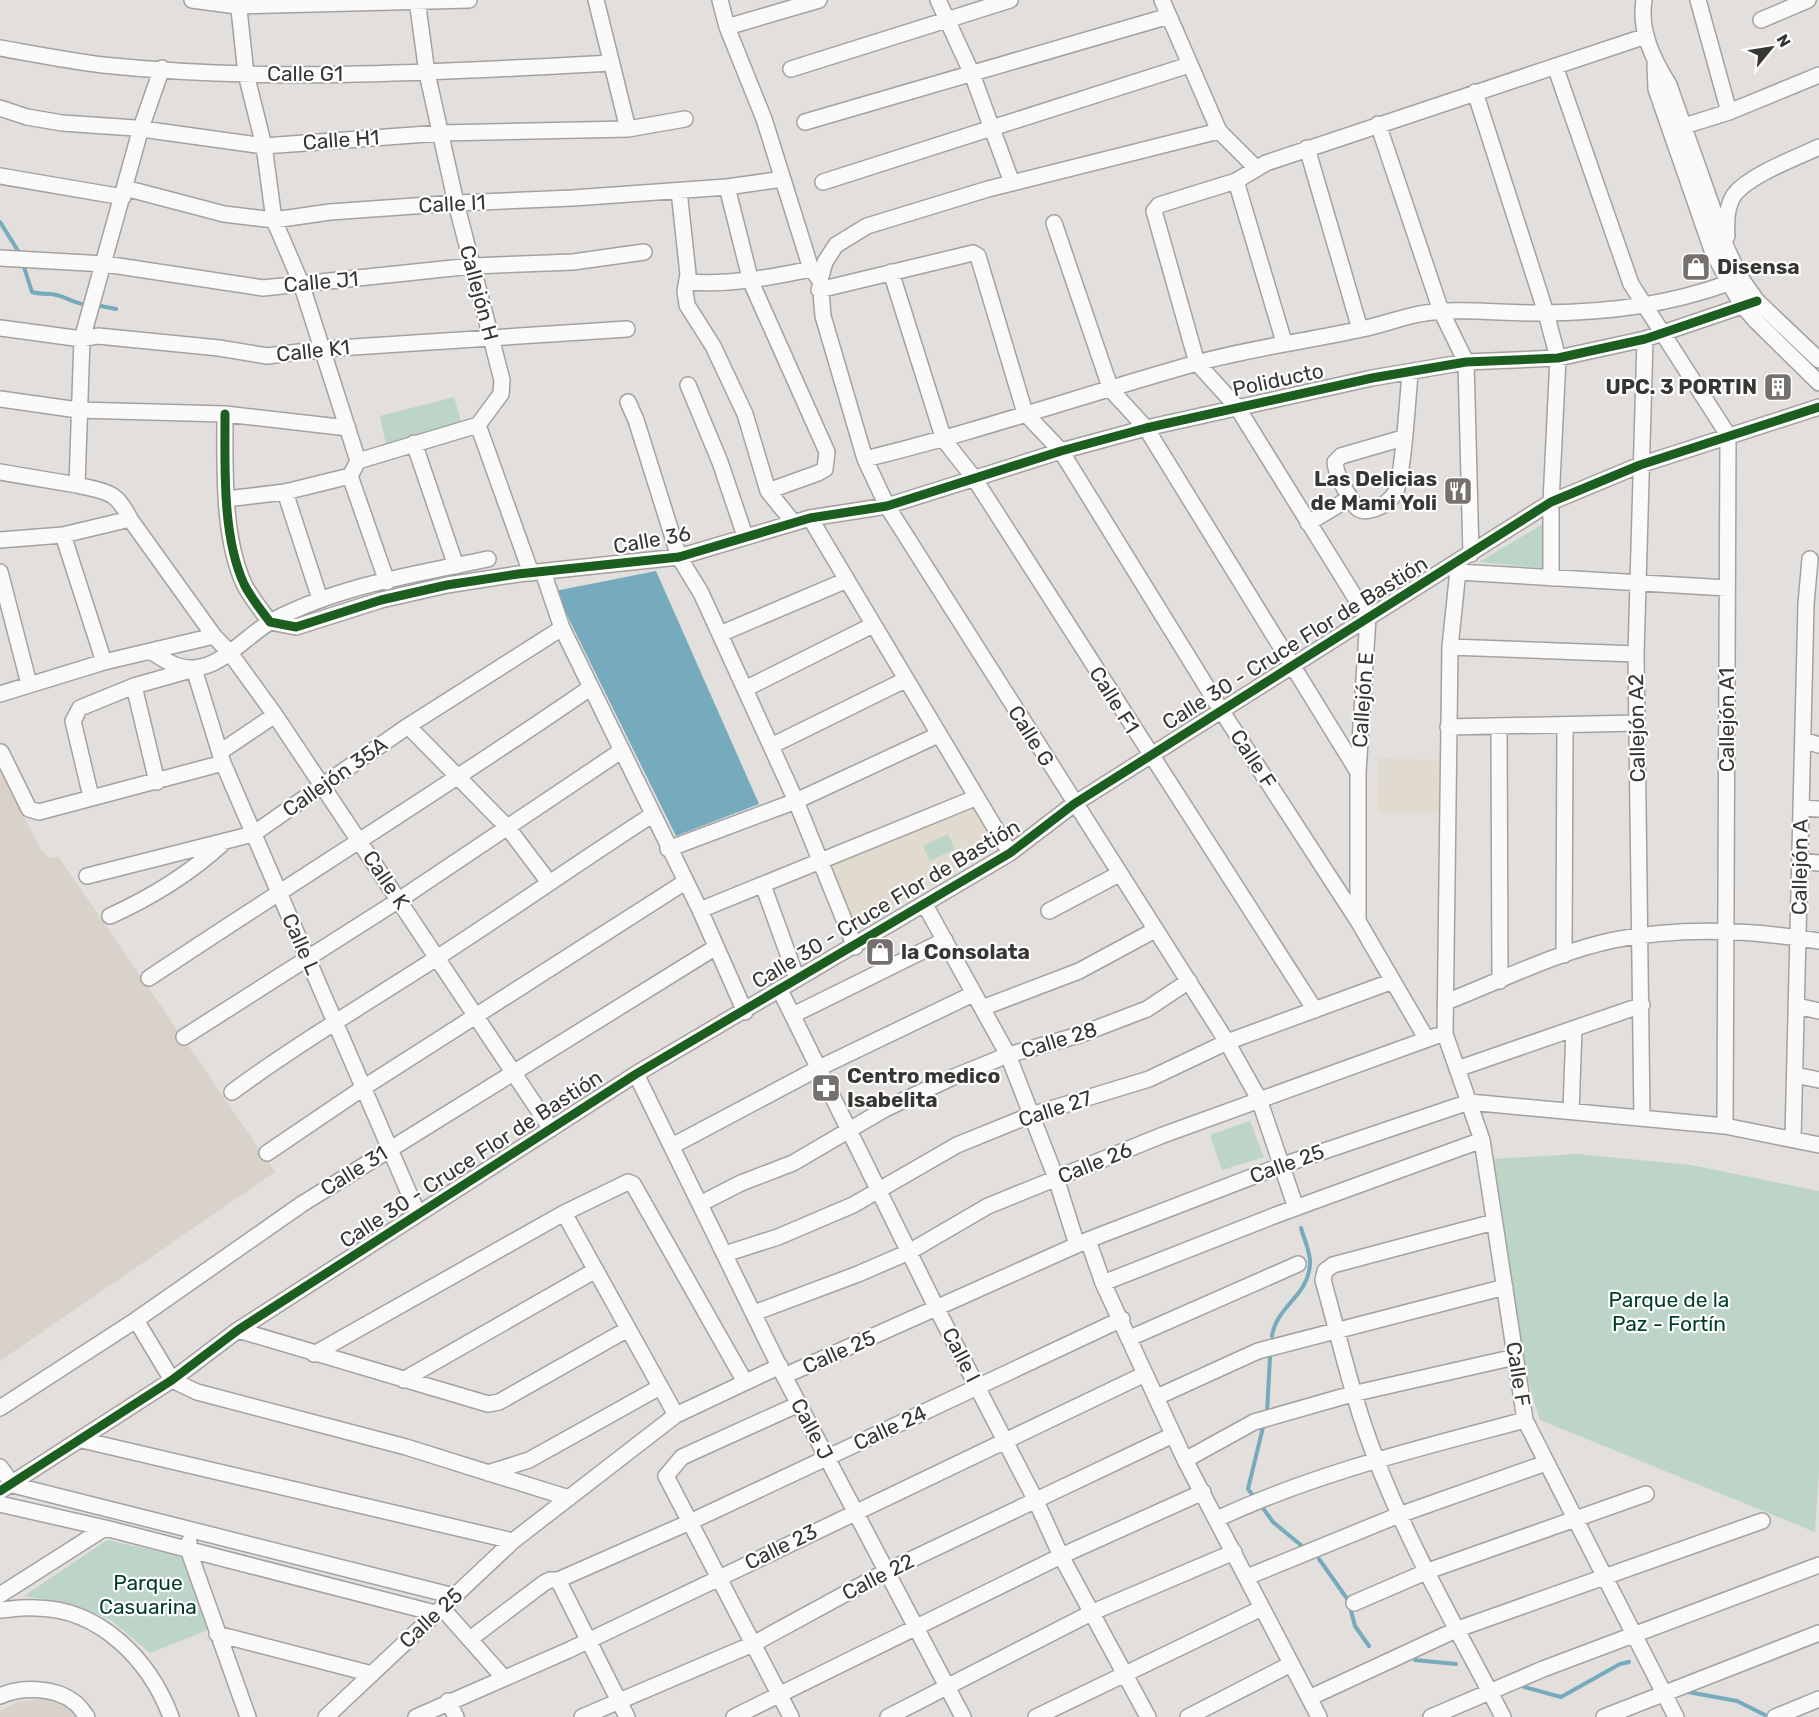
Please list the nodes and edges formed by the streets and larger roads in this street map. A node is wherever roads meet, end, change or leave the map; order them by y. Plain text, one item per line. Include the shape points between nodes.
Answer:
1 (192, 0) edge
2 (469, 0) edge
3 (596, 0) edge
4 (720, 0) edge
5 (819, 0) edge
6 (938, 0) edge
7 (1010, 0) edge
8 (1162, 0) edge
9 (1644, 0) edge
10 (1698, 0) edge
11 (1808, 0) edge
12 (418, 1) edge
13 (238, 3) edge
14 (1169, 16) junction
15 (944, 19) junction
16 (1761, 20) dead end
17 (727, 27) junction
18 (1646, 36) junction
19 (0, 48) edge
20 (1654, 61) junction
21 (611, 63) junction
22 (1189, 65) junction
23 (1555, 66) junction
24 (162, 68) junction
25 (791, 69) dead end
26 (427, 73) junction
27 (246, 74) junction
28 (972, 74) junction
29 (1819, 75) edge
30 (1475, 92) junction
31 (0, 108) edge
32 (1729, 112) junction
33 (685, 119) dead end
34 (805, 122) dead end
35 (1378, 124) junction
36 (1684, 126) junction
37 (141, 128) junction
38 (992, 128) junction
39 (628, 129) junction
40 (1219, 131) junction
41 (441, 133) junction
42 (264, 146) junction
43 (1819, 147) edge
44 (1307, 148) junction
45 (1256, 168) junction
46 (0, 176) edge
47 (783, 178) junction
48 (1236, 181) junction
49 (823, 182) dead end
50 (1012, 183) junction
51 (727, 187) junction
52 (679, 191) junction
53 (124, 193) junction
54 (456, 203) junction
55 (274, 220) junction
56 (1054, 223) dead end
57 (1727, 249) junction
58 (644, 252) dead end
59 (0, 258) edge
60 (105, 264) junction
61 (472, 266) junction
62 (891, 272) junction
63 (816, 279) junction
64 (687, 282) junction
65 (751, 282) junction
66 (301, 283) junction
67 (1729, 283) junction
68 (1757, 301) junction
69 (1743, 306) junction
70 (1645, 307) junction
71 (1441, 311) junction
72 (1546, 313) junction
73 (0, 328) edge
74 (627, 329) dead end
75 (1360, 329) junction
76 (1662, 334) junction
77 (490, 338) junction
78 (82, 339) junction
79 (1646, 339) junction
80 (1284, 342) junction
81 (323, 349) junction
82 (1558, 358) junction
83 (1819, 360) edge
84 (1466, 362) junction
85 (1197, 363) junction
86 (1410, 374) junction
87 (1819, 383) edge
88 (688, 385) dead end
89 (1111, 390) junction
90 (0, 399) edge
91 (628, 402) dead end
92 (1237, 407) junction
93 (1819, 407) edge
94 (78, 410) junction
95 (1025, 413) junction
96 (225, 414) junction
97 (478, 424) junction
98 (348, 428) junction
99 (1146, 428) junction
100 (1728, 435) junction
101 (1403, 438) junction
102 (944, 440) junction
103 (414, 443) junction
104 (1061, 451) junction
105 (865, 459) junction
106 (358, 461) junction
107 (1640, 465) junction
108 (0, 472) edge
109 (350, 476) junction
110 (974, 478) junction
111 (77, 485) junction
112 (768, 491) junction
113 (285, 492) junction
114 (1350, 498) junction
115 (226, 499) junction
116 (1551, 502) junction
117 (887, 506) junction
118 (810, 518) junction
119 (130, 519) junction
120 (793, 522) junction
121 (1308, 523) junction
122 (63, 534) junction
123 (745, 536) junction
124 (0, 540) edge
125 (679, 557) junction
126 (488, 559) dead end
127 (1810, 560) dead end
128 (1463, 562) junction
129 (456, 566) junction
130 (0, 572) edge
131 (537, 573) junction
132 (1551, 578) junction
133 (847, 580) junction
134 (387, 582) junction
135 (1638, 583) junction
136 (1727, 588) junction
137 (320, 599) junction
138 (1812, 605) edge
139 (1368, 618) junction
140 (270, 622) junction
141 (873, 625) junction
142 (561, 628) junction
143 (720, 634) junction
144 (214, 636) junction
145 (1450, 647) junction
146 (152, 652) junction
147 (230, 653) junction
148 (1636, 654) junction
149 (104, 662) junction
150 (1293, 664) junction
151 (194, 669) junction
152 (1812, 672) edge
153 (905, 680) junction
154 (29, 684) junction
155 (134, 686) junction
156 (591, 688) junction
157 (745, 689) junction
158 (0, 694) edge
159 (1221, 710) junction
160 (275, 715) junction
161 (1637, 723) junction
162 (1565, 725) junction
163 (408, 726) junction
164 (1499, 726) junction
165 (1448, 727) junction
166 (938, 735) junction
167 (1803, 740) junction
168 (1819, 745) edge
169 (771, 746) junction
170 (621, 751) junction
171 (1, 752) edge
172 (1149, 756) junction
173 (222, 758) junction
174 (1358, 772) junction
175 (458, 778) junction
176 (157, 782) junction
177 (322, 785) junction
178 (92, 797) junction
179 (975, 798) junction
180 (796, 801) junction
181 (1074, 804) junction
182 (1801, 808) junction
183 (1819, 809) edge
184 (652, 815) junction
185 (508, 828) junction
186 (253, 834) junction
187 (359, 841) junction
188 (225, 842) junction
189 (669, 849) junction
190 (1010, 853) junction
191 (820, 861) junction
192 (1800, 861) junction
193 (1819, 863) edge
194 (1119, 874) junction
195 (87, 876) dead end
196 (548, 881) junction
197 (685, 882) junction
198 (763, 885) junction
199 (278, 892) junction
200 (399, 900) junction
201 (925, 905) junction
202 (700, 910) junction
203 (1049, 910) dead end
204 (110, 916) dead end
205 (1358, 921) junction
206 (1155, 930) junction
207 (1726, 931) junction
208 (1640, 936) junction
209 (1798, 938) junction
210 (945, 940) junction
211 (1819, 941) edge
212 (716, 947) junction
213 (855, 947) junction
214 (1564, 955) junction
215 (306, 956) junction
216 (437, 958) junction
217 (149, 978) dead end
218 (797, 979) junction
219 (1189, 981) junction
220 (1393, 981) junction
221 (1500, 981) junction
222 (780, 990) junction
223 (973, 994) junction
224 (1446, 1002) junction
225 (1642, 1005) junction
226 (1797, 1006) junction
227 (982, 1008) junction
228 (1315, 1010) junction
229 (1819, 1011) edge
230 (745, 1012) junction
231 (476, 1015) junction
232 (793, 1015) junction
233 (335, 1023) junction
234 (1574, 1029) junction
235 (1445, 1034) junction
236 (184, 1037) dead end
237 (1426, 1038) junction
238 (1227, 1042) junction
239 (1008, 1055) junction
240 (819, 1068) junction
241 (1457, 1069) junction
242 (514, 1072) junction
243 (636, 1074) junction
244 (1795, 1075) junction
245 (1819, 1080) edge
246 (363, 1088) junction
247 (232, 1092) dead end
248 (1259, 1099) junction
249 (1469, 1101) junction
250 (1571, 1111) junction
251 (1031, 1115) junction
252 (1642, 1118) junction
253 (1725, 1126) junction
254 (551, 1129) junction
255 (849, 1130) junction
256 (1793, 1139) junction
257 (1482, 1140) junction
258 (672, 1146) junction
259 (1819, 1146) edge
260 (389, 1149) junction
261 (267, 1153) dead end
262 (1280, 1166) junction
263 (1056, 1178) junction
264 (879, 1190) junction
265 (700, 1203) junction
266 (1296, 1208) junction
267 (564, 1213) junction
268 (418, 1214) junction
269 (1494, 1222) junction
270 (1082, 1242) junction
271 (909, 1252) junction
272 (725, 1254) junction
273 (1298, 1264) dead end
274 (596, 1269) junction
275 (1103, 1283) junction
276 (1505, 1287) junction
277 (937, 1309) junction
278 (754, 1313) junction
279 (1122, 1318) junction
280 (136, 1320) junction
281 (628, 1329) junction
282 (238, 1330) junction
283 (1338, 1331) junction
284 (1130, 1338) junction
285 (314, 1354) junction
286 (1515, 1357) junction
287 (782, 1371) junction
288 (1145, 1374) junction
289 (171, 1380) junction
290 (403, 1380) junction
291 (745, 1382) junction
292 (660, 1387) junction
293 (977, 1387) junction
294 (1353, 1394) junction
295 (1157, 1397) junction
296 (799, 1404) junction
297 (0, 1408) edge
298 (676, 1415) junction
299 (1525, 1420) junction
300 (1173, 1435) junction
301 (82, 1440) junction
302 (1005, 1441) junction
303 (827, 1457) junction
304 (1376, 1459) junction
305 (1185, 1460) junction
306 (1546, 1463) junction
307 (0, 1467) edge
308 (488, 1473) junction
309 (6, 1488) edge
310 (1203, 1492) junction
311 (1646, 1494) dead end
312 (569, 1498) junction
313 (1036, 1501) junction
314 (0, 1504) edge
315 (855, 1512) junction
316 (1399, 1515) junction
317 (1217, 1519) junction
318 (1576, 1521) junction
319 (1762, 1521) dead end
320 (690, 1522) junction
321 (105, 1528) junction
322 (190, 1530) junction
323 (513, 1541) junction
324 (188, 1549) junction
325 (1234, 1552) junction
326 (1061, 1556) junction
327 (1819, 1564) edge
328 (887, 1571) junction
329 (1428, 1571) junction
330 (719, 1577) junction
331 (1247, 1577) junction
332 (1605, 1577) junction
333 (558, 1581) junction
334 (0, 1595) edge
335 (454, 1596) junction
336 (1354, 1603) dead end
337 (1262, 1608) junction
338 (0, 1610) edge
339 (438, 1610) junction
340 (1094, 1612) junction
341 (916, 1628) junction
342 (1458, 1629) junction
343 (1819, 1633) edge
344 (217, 1634) junction
345 (1635, 1634) junction
346 (470, 1639) junction
347 (589, 1641) junction
348 (753, 1644) junction
349 (1291, 1664) junction
350 (372, 1674) junction
351 (1126, 1675) junction
352 (504, 1678) junction
353 (947, 1687) junction
354 (1490, 1692) junction
355 (1664, 1693) junction
356 (780, 1695) junction
357 (0, 1696) edge
358 (1309, 1698) junction
359 (1819, 1699) edge
360 (448, 1701) junction
361 (619, 1701) junction
362 (1776, 1716) edge
363 (87, 1717) edge
364 (171, 1717) edge
365 (248, 1717) edge
366 (326, 1717) edge
367 (416, 1717) edge
368 (456, 1717) edge
369 (582, 1717) edge
370 (627, 1717) edge
371 (734, 1717) edge
372 (791, 1717) edge
373 (888, 1717) edge
374 (963, 1717) edge
375 (1036, 1717) edge
376 (1148, 1717) edge
377 (1188, 1717) edge
378 (1319, 1717) edge
379 (1431, 1717) edge
380 (1503, 1717) edge
381 (1604, 1717) edge
382 (1677, 1717) edge

1 - 13 street
2 - 12 street
3 - 21 street
4 - 17 street, Calle G
5 - 17 street
6 - 15 street
7 - 15 street
8 - 14 street
9 - 18 street
10 - 32 street
11 - 16 street
12 - 13 street
12 - 26 street, Callejón H
13 - 27 street
14 - 22 street
14 - 28 street
15 - 25 street
15 - 28 street
17 - 47 street, Calle G via 760,107
18 - 20 street
18 - 23 street
19 - 24 street, Calle G1 via 103,65
20 - 36 street via 1669,85
20 - 67 street via 1656,89 1669,130 1712,250
21 - 26 street, Calle G1
21 - 39 street
22 - 38 street
22 - 40 street
23 - 30 street
23 - 70 street via 1631,284
24 - 27 street, Calle G1
24 - 37 street
26 - 27 street, Calle G1
26 - 41 street, Callejón H
27 - 42 street
28 - 34 street
28 - 38 street
29 - 32 street
30 - 35 street
30 - 72 street
31 - 37 street, Calle H1 via 62,123
32 - 36 street
33 - 39 street, Calle H1
35 - 44 street
35 - 71 street
36 - 57 street
37 - 42 street, Calle H1
37 - 53 street
38 - 49 street
38 - 50 street
39 - 41 street, Calle H1
40 - 45 street
40 - 50 street
41 - 42 street, Calle H1
41 - 54 street, Callejón H
42 - 55 street
43 - 57 street via 1750,182 1735,194 1727,214
44 - 45 street
44 - 75 street
45 - 48 street
46 - 53 street, Calle I1
47 - 51 street, Calle I1
47 - 63 street, Calle G
48 - 80 street
48 - 85 street via 1156,208 1154,215
50 - 63 street via 867,226 836,245
51 - 52 street, Calle I1
51 - 65 street
52 - 54 street, Calle I1
52 - 64 street
53 - 55 street, Calle I1
53 - 60 street
54 - 55 street, Calle I1
54 - 61 street, Callejón H
55 - 66 street
56 - 89 street
57 - 68 street
58 - 61 street, Calle J1 via 573,262
59 - 60 street, Calle J1
60 - 66 street, Calle J1 via 253,287
60 - 78 street
61 - 66 street, Calle J1
61 - 77 street, Callejón H
62 - 63 street
62 - 95 street via 974,253 978,256
62 - 102 street
63 - 65 street
63 - 105 street, Calle G
64 - 65 street
64 - 112 street via 687,305 713,346 745,414
65 - 112 street via 827,452 825,469
66 - 81 street
67 - 69 street
67 - 70 street, Poliducto
68 - 69 street, Poliducto
68 - 83 street
69 - 76 street, Poliducto
69 - 87 street
70 - 72 street, Poliducto
70 - 76 street
71 - 72 street, Poliducto
71 - 75 street, Poliducto
71 - 84 street
72 - 82 street
73 - 78 street, Calle K1
74 - 77 street, Calle K1
75 - 80 street, Poliducto
76 - 79 street, Poliducto
76 - 100 street
77 - 81 street, Calle K1
77 - 97 street, Callejón H via 502,381 501,394
78 - 81 street, Calle K1 via 99,336 267,356
78 - 94 street
79 - 82 street, Poliducto
79 - 107 street, Callejón A2
80 - 85 street, Poliducto
81 - 98 street
82 - 84 street, Poliducto
82 - 116 street
84 - 86 street, Poliducto
84 - 128 street, Calle F
85 - 89 street, Poliducto
85 - 92 street
86 - 92 street, Poliducto via 1372,378
86 - 101 street
88 - 123 street
89 - 95 street, Poliducto
89 - 99 street
90 - 94 street
91 - 125 street
92 - 99 street, Poliducto
92 - 121 street
93 - 100 street, Calle 30 - Cruce Flor de Bastión
94 - 96 street
94 - 111 street
95 - 102 street, Poliducto
95 - 104 street, Calle F
96 - 98 street
96 - 115 street
97 - 103 street
97 - 131 street
98 - 106 street
99 - 104 street, Poliducto
99 - 150 street
100 - 107 street, Calle 30 - Cruce Flor de Bastión
100 - 136 street, Callejón A1
101 - 114 street via 1338,458 1335,467
101 - 114 street via 1396,492 1376,509 1364,512
102 - 105 street, Poliducto
102 - 110 street, Calle F1
103 - 106 street
103 - 129 street
104 - 110 street, Poliducto
104 - 159 street, Calle F
105 - 117 street, Calle G
106 - 109 street
107 - 116 street, Calle 30 - Cruce Flor de Bastión
107 - 135 street, Callejón A2
108 - 111 street, Calle K
109 - 113 street
109 - 134 street
110 - 117 street, Poliducto
110 - 172 street, Calle F1
111 - 119 street, Calle K via 106,492 121,501
112 - 120 street
113 - 115 street
113 - 137 street
114 - 121 street
115 - 140 street via 244,584
116 - 128 street, Calle 30 - Cruce Flor de Bastión
116 - 132 street
117 - 118 street, Poliducto
117 - 181 street, Calle G
118 - 120 street, Calle 36
118 - 133 street
119 - 122 street
119 - 144 street, Calle K
120 - 123 street, Calle 36
121 - 139 street
122 - 124 street
122 - 149 street
123 - 125 street, Calle 36
125 - 131 street, Calle 36
125 - 143 street
126 - 129 street
127 - 138 street, Callejón A
128 - 132 street
128 - 139 street, Calle 30 - Cruce Flor de Bastión
128 - 145 street, Calle F
129 - 134 street
130 - 154 street
131 - 140 street, Calle 36 via 447,585 381,600 296,627
131 - 142 street
132 - 135 street
133 - 141 street
133 - 143 street
134 - 137 street
135 - 136 street
135 - 148 street, Callejón A2
136 - 207 street, Callejón A1
137 - 140 street
138 - 152 street, Callejón A
139 - 150 street, Calle 30 - Cruce Flor de Bastión
139 - 174 street, Callejón E
140 - 147 street
141 - 153 street
141 - 157 street
142 - 156 street
142 - 163 street, Callejón 35A
143 - 157 street
144 - 146 street
144 - 147 street, Calle K
145 - 148 street
145 - 165 street, Calle F
146 - 149 street
146 - 151 street via 172,664
147 - 151 street
147 - 160 street, Calle K
148 - 161 street, Callejón A2
149 - 154 street
150 - 159 street, Calle 30 - Cruce Flor de Bastión
150 - 174 street
151 - 155 street
151 - 173 street, Calle L
152 - 167 street, Callejón A
153 - 166 street
153 - 169 street
154 - 158 street
155 - 176 street
155 - 178 street via 75,712 73,721
156 - 170 street
156 - 175 street
157 - 169 street
159 - 172 street, Calle 30 - Cruce Flor de Bastión
159 - 205 street, Calle F
160 - 173 street
160 - 177 street, Calle K
161 - 162 street
161 - 208 street, Callejón A2
162 - 164 street
162 - 214 street
163 - 175 street
163 - 177 street, Callejón 35A
164 - 165 street
164 - 221 street
165 - 224 street, Calle F
166 - 179 street
166 - 180 street
167 - 168 street
167 - 182 street, Callejón A
169 - 180 street
170 - 184 street
170 - 185 street
171 - 178 street via 29,809 39,812
172 - 181 street, Calle 30 - Cruce Flor de Bastión
172 - 228 street, Calle F1
173 - 176 street
173 - 186 street, Calle L
174 - 205 street, Callejón E
175 - 185 street
175 - 187 street
176 - 178 street
177 - 186 street, Callejón 35A
177 - 187 street, Calle K
179 - 190 street
179 - 191 street
180 - 189 street
180 - 191 street
181 - 190 street, Calle 30 - Cruce Flor de Bastión
181 - 194 street, Calle G
182 - 183 street
182 - 192 street, Callejón A
184 - 189 street
184 - 196 street
185 - 196 street
185 - 200 street
186 - 188 street, Callejón 35A
186 - 199 street, Calle L
187 - 199 street
187 - 200 street, Calle K
188 - 195 street, Callejón 35A
188 - 204 street via 156,895
189 - 197 street
190 - 201 street, Calle 30 - Cruce Flor de Bastión
191 - 198 street
191 - 213 street
192 - 193 street
192 - 209 street, Callejón A
194 - 203 street
194 - 206 street, Calle G
196 - 216 street
197 - 202 street
197 - 231 street
198 - 202 street
198 - 218 street
199 - 215 street, Calle L
199 - 217 street
200 - 215 street
200 - 216 street, Calle K
201 - 210 street
201 - 213 street, Calle 30 - Cruce Flor de Bastión
202 - 212 street
205 - 220 street, Calle F
206 - 219 street, Calle G
206 - 227 street via 1079,970
207 - 208 street
207 - 209 street
207 - 253 street, Callejón A1
208 - 214 street
208 - 225 street, Callejón A2
209 - 211 street
209 - 226 street, Callejón A
210 - 223 street
210 - 232 street
212 - 230 street
212 - 242 street, Calle 31
213 - 218 street, Calle 30 - Cruce Flor de Bastión
214 - 221 street
215 - 233 street, Calle L
215 - 236 street
216 - 231 street, Calle K
216 - 233 street
218 - 222 street, Calle 30 - Cruce Flor de Bastión
219 - 238 street, Calle G
219 - 239 street, Calle 28 via 1147,1009 1079,1035
220 - 228 street, Calle 27
220 - 237 street, Calle F
221 - 224 street
222 - 230 street, Calle 30 - Cruce Flor de Bastión
222 - 232 street, Calle I
223 - 227 street
223 - 240 street
224 - 235 street, Calle F
225 - 234 street
225 - 252 street, Callejón A2
226 - 229 street
226 - 244 street, Callejón A
227 - 239 street
228 - 238 street, Calle 27
230 - 243 street, Calle 30 - Cruce Flor de Bastión
231 - 242 street, Calle K
231 - 246 street
232 - 240 street, Calle I
233 - 246 street, Calle L
233 - 247 street
234 - 241 street
234 - 250 street
235 - 237 street, Calle 26
235 - 241 street, Calle F
237 - 248 street, Calle 26
238 - 248 street, Calle G
238 - 251 street, Calle 27 via 1149,1079
239 - 251 street
239 - 255 street, Calle 28 via 896,1104
240 - 255 street, Calle I
240 - 258 street
241 - 249 street, Calle F
242 - 254 street, Calle K
242 - 260 street, Calle 31
243 - 254 street, Calle 30 - Cruce Flor de Bastión
243 - 258 street, Calle J
244 - 245 street
244 - 256 street, Callejón A
246 - 260 street, Calle L
246 - 261 street
248 - 262 street, Calle G
248 - 263 street, Calle 26
249 - 250 street, Calle 25
249 - 257 street, Calle F
249 - 262 street, Calle 25
250 - 252 street, Calle 25
251 - 263 street
251 - 264 street, Calle 27 via 957,1145
252 - 253 street, Calle 25
253 - 256 street, Calle 25
254 - 268 street, Calle 30 - Cruce Flor de Bastión
255 - 264 street, Calle I
255 - 265 street, Calle 28 via 793,1163
256 - 259 street, Calle 25
257 - 266 street
257 - 269 street, Calle F
258 - 265 street, Calle J
260 - 268 street, Calle L
260 - 280 street, Calle 31 via 302,1204
262 - 266 street, Calle G
262 - 270 street, Calle 25
263 - 270 street
263 - 271 street, Calle 26 via 988,1206
264 - 271 street, Calle I
264 - 272 street, Calle 27 via 778,1237
265 - 272 street, Calle J
266 - 275 street
267 - 274 street
267 - 285 street
267 - 291 street via 621,1182 633,1184
268 - 282 street, Calle 30 - Cruce Flor de Bastión
269 - 276 street, Calle F
269 - 283 street via 1333,1265 1325,1271 1323,1280
270 - 275 street
270 - 277 street, Calle 25
271 - 277 street, Calle I
271 - 278 street, Calle 26
272 - 278 street, Calle J
273 - 284 street
274 - 281 street
274 - 290 street
275 - 279 street
276 - 283 street
276 - 286 street, Calle F
277 - 287 street, Calle 25
277 - 293 street, Calle I
278 - 287 street, Calle J
279 - 284 street
279 - 293 street, Calle 24
280 - 289 street
280 - 297 street, Calle 31
281 - 290 street via 500,1402 488,1404
281 - 292 street
282 - 285 street
282 - 289 street, Calle 30 - Cruce Flor de Bastión
283 - 294 street
283 - 295 street via 1258,1351
284 - 288 street
285 - 290 street
286 - 294 street
286 - 299 street, Calle F
287 - 291 street, Calle 25
287 - 296 street, Calle J
288 - 295 street
288 - 302 street, Calle 23
289 - 301 street, Calle 30 - Cruce Flor de Bastión
289 - 308 street via 197,1392 406,1447
291 - 298 street, Calle 25
292 - 298 street
292 - 308 street via 529,1461
293 - 302 street, Calle I
293 - 303 street, Calle 24
294 - 304 street
294 - 305 street via 1254,1422
295 - 300 street
296 - 303 street, Calle J
296 - 320 street via 682,1457 666,1476
298 - 312 street, Calle 25
299 - 304 street
299 - 306 street, Calle F
300 - 305 street
300 - 313 street, Calle 22
301 - 309 street, Calle 30 - Cruce Flor de Bastión
301 - 323 street
302 - 313 street, Calle I
302 - 315 street, Calle 23
303 - 315 street, Calle J
303 - 320 street, Calle 24
304 - 316 street
304 - 317 street via 1270,1494
305 - 310 street
306 - 316 street
306 - 318 street, Calle F
307 - 309 street
308 - 312 street
309 - 322 street
310 - 317 street
310 - 326 street
311 - 318 street
312 - 323 street, Calle 25
313 - 326 street, Calle I
313 - 328 street, Calle 22
314 - 321 street
315 - 328 street, Calle J
315 - 330 street, Calle 23
316 - 329 street
316 - 331 street
317 - 325 street
318 - 329 street
318 - 332 street, Calle F
319 - 332 street
320 - 330 street
320 - 333 street, Calle 24
321 - 324 street
321 - 334 street
322 - 324 street
322 - 335 street
323 - 335 street, Calle 25
324 - 339 street
324 - 344 street
325 - 331 street
325 - 340 street
326 - 340 street, Calle I
326 - 341 street
327 - 345 street
328 - 341 street, Calle J
328 - 348 street, Calle 22
329 - 336 street
329 - 342 street
330 - 347 street, Calle 23
330 - 348 street
331 - 337 street
332 - 342 street
332 - 345 street, Calle F
333 - 346 street, Calle 25 via 544,1583
333 - 347 street
335 - 339 street, Calle 25
337 - 349 street
337 - 351 street
338 - 364 street via 38,1608 70,1614 105,1629 126,1646 153,1678
339 - 346 street
339 - 350 street, Calle 25
340 - 351 street, Calle I
340 - 353 street
341 - 353 street, Calle J
341 - 356 street
342 - 354 street
342 - 358 street
343 - 355 street
344 - 350 street
344 - 365 street
345 - 354 street
345 - 355 street, Calle F
346 - 352 street
347 - 352 street, Calle 23
347 - 361 street
348 - 356 street
348 - 361 street, Calle 22
349 - 358 street
349 - 377 street
350 - 366 street, Calle 25
351 - 375 street
351 - 376 street, Calle I
352 - 360 street, Calle 23
353 - 373 street
353 - 374 street, Calle J
354 - 379 street
354 - 380 street
355 - 381 street
355 - 382 street, Calle F
356 - 371 street
356 - 372 street
357 - 363 street via 10,1691 42,1689 74,1701
358 - 378 street
359 - 362 street
360 - 367 street, Calle 23
360 - 368 street
361 - 369 street, Calle 22
361 - 370 street

